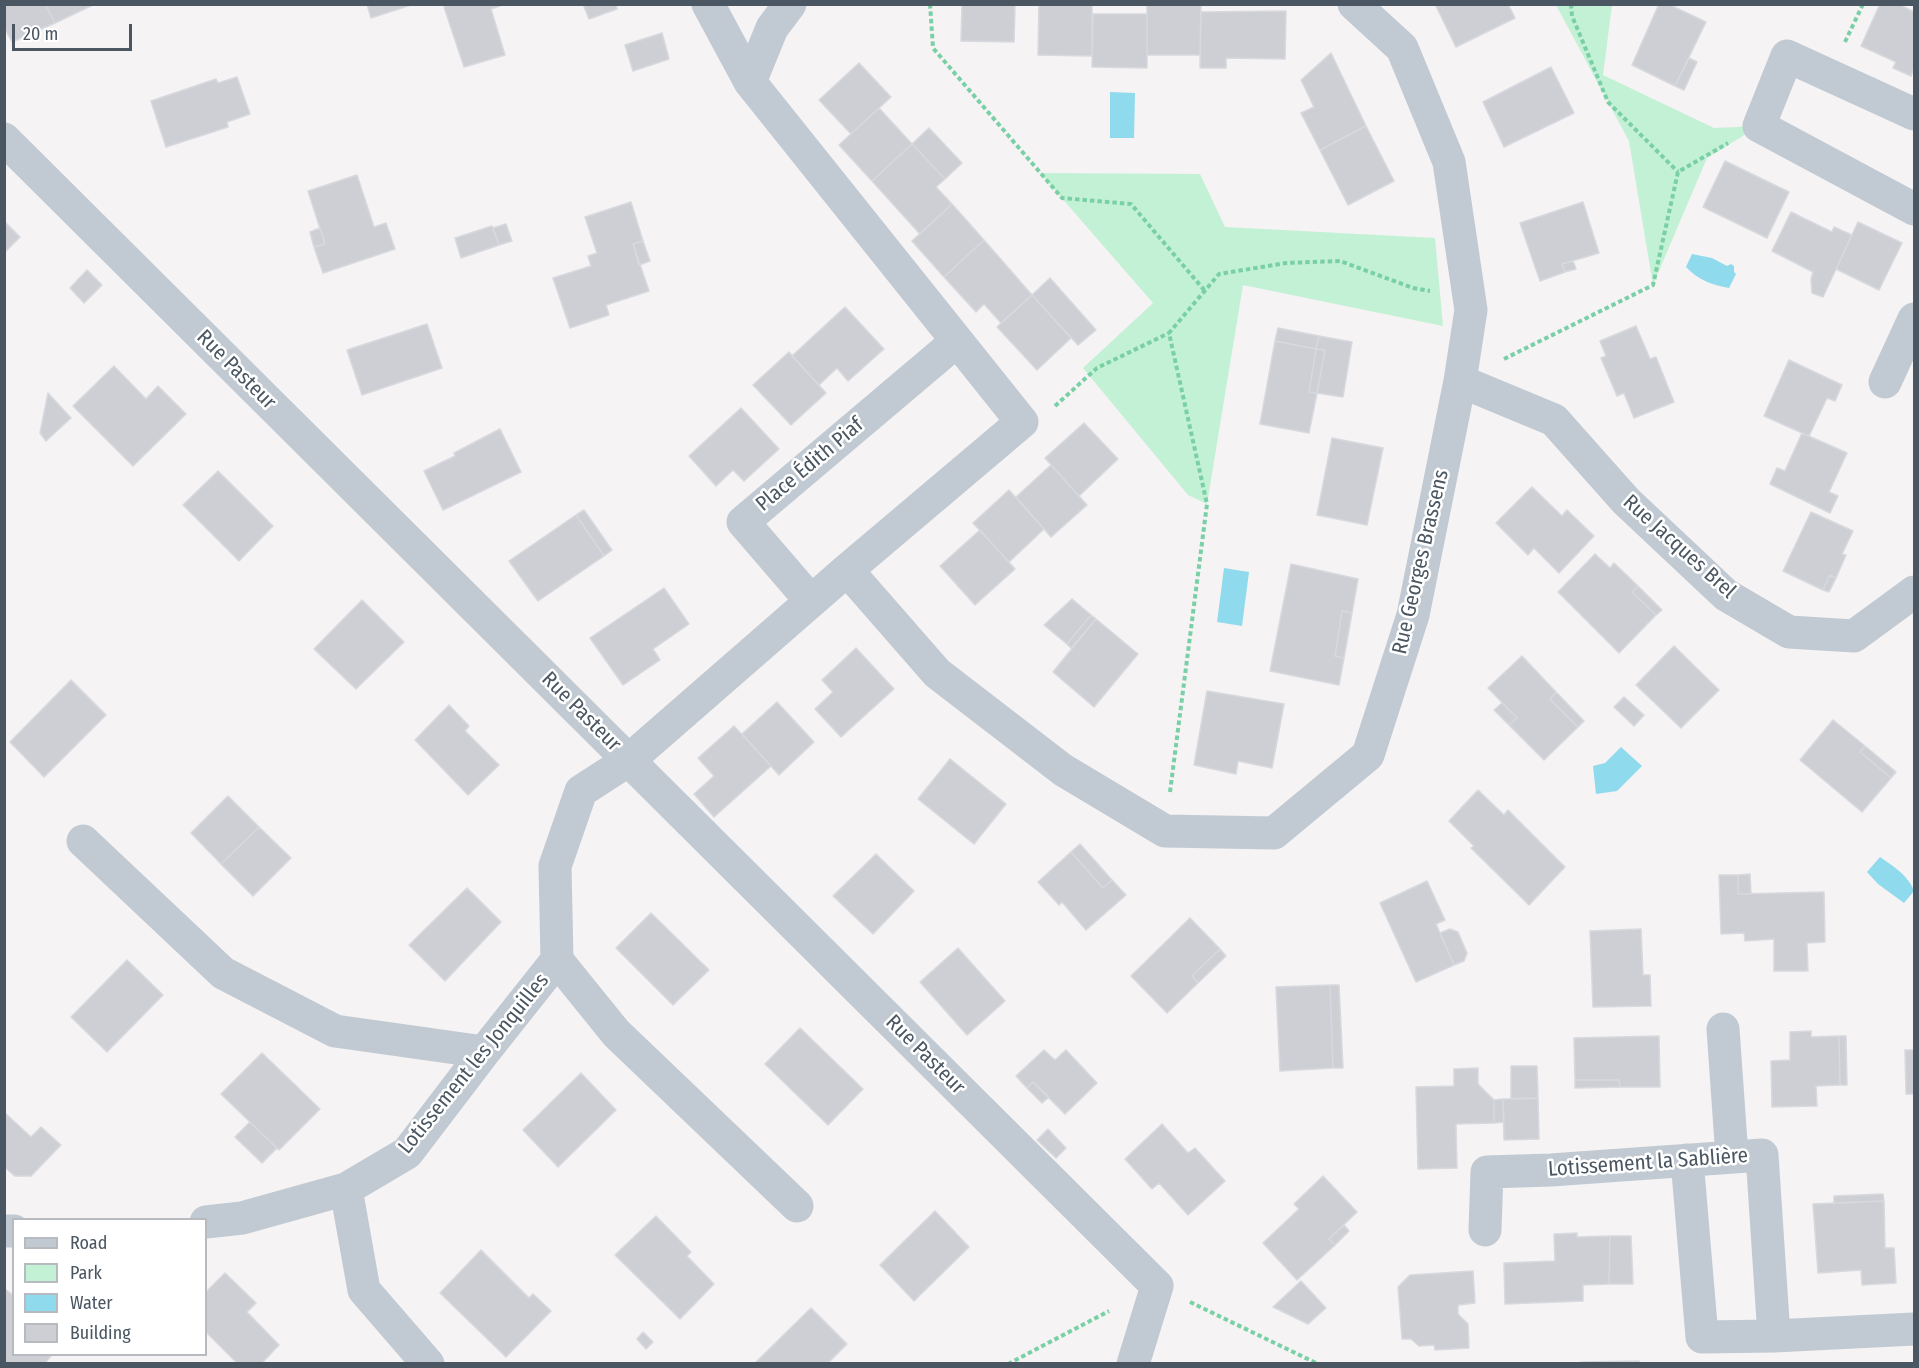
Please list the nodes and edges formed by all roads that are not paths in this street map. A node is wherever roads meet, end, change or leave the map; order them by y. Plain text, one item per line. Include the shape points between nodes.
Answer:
1 (708, 4) edge
2 (790, 4) edge
3 (1354, 4) edge
4 (750, 82) junction
5 (1914, 114) edge
6 (4, 139) edge
7 (1914, 209) edge
8 (1912, 330) edge
9 (957, 341) junction
10 (1460, 381) junction
11 (1885, 382) dead end
12 (847, 570) junction
13 (1914, 592) edge
14 (811, 602) junction
15 (629, 760) junction
16 (83, 841) dead end
17 (557, 960) junction
18 (1723, 1029) dead end
19 (484, 1052) junction
20 (1732, 1157) junction
21 (1687, 1160) junction
22 (346, 1189) junction
23 (797, 1206) dead end
24 (207, 1222) edge
25 (1485, 1230) dead end
26 (1914, 1329) edge
27 (1774, 1336) junction
28 (428, 1364) edge
29 (1133, 1364) edge

1 - 4 street
2 - 4 street via 772,28
3 - 10 street, Rue Georges Brassens via 1402,48 1449,162 1471,310
4 - 9 street
5 - 7 street via 1787,56 1759,126
6 - 15 street, Rue Pasteur
8 - 11 street
9 - 12 street via 1022,422
9 - 14 street, Place Édith Piaf via 743,522
10 - 12 street, Rue Georges Brassens via 1413,615 1368,755 1274,833 1165,831 1062,770 937,673
10 - 13 street, Rue Jacques Brel via 1554,420 1626,501 1726,595 1789,632 1854,636
12 - 14 street
14 - 15 street
15 - 17 street, Lotissement les Jonquilles via 581,791 555,866
15 - 29 street, Rue Pasteur via 1157,1286
16 - 19 street via 223,973 335,1032
17 - 19 street, Lotissement les Jonquilles
17 - 23 street via 616,1033
18 - 20 street
19 - 22 street, Lotissement les Jonquilles via 407,1153
20 - 21 street, Lotissement la Sablière
20 - 27 street, Lotissement la Sablière via 1762,1155
21 - 25 street, Lotissement la Sablière via 1487,1172
21 - 27 street via 1702,1337
22 - 24 street, Lotissement les Jonquilles via 242,1218
22 - 28 street via 364,1290
26 - 27 street

